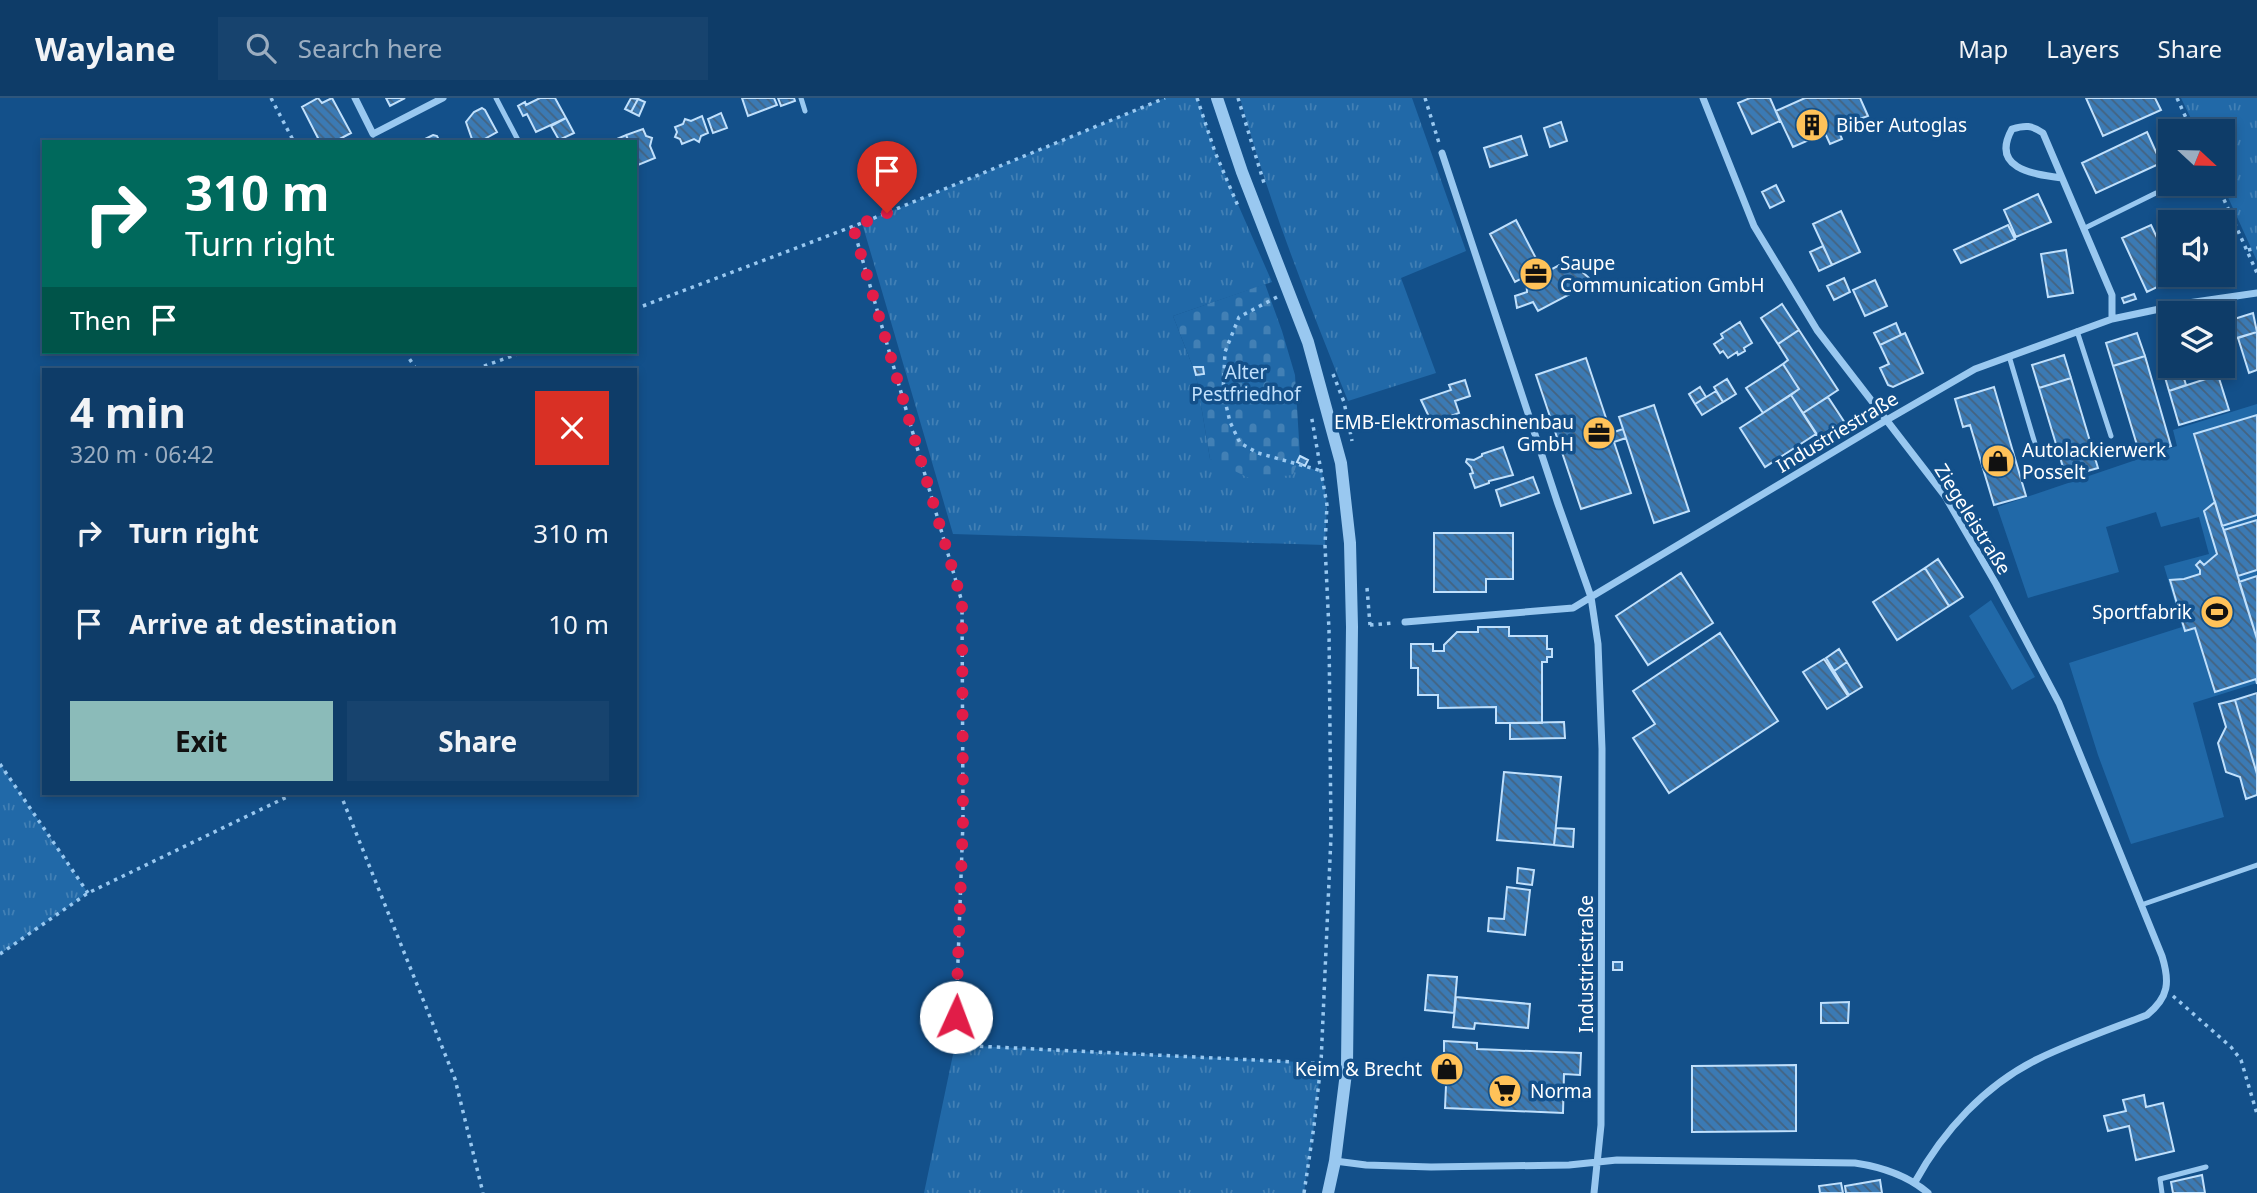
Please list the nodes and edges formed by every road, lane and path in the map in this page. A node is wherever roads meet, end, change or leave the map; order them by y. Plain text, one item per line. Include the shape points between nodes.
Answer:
1 (271, 98) edge
2 (355, 98) edge
3 (443, 98) edge
4 (496, 98) edge
5 (801, 98) edge
6 (1165, 98) edge
7 (1197, 98) edge
8 (1217, 98) edge
9 (1425, 98) edge
10 (1703, 98) edge
11 (2177, 98) edge
12 (805, 111) dead end
13 (2187, 119) edge
14 (375, 138) edge
15 (293, 140) edge
16 (518, 140) edge
17 (1442, 153) joint
18 (2062, 178) junction
19 (2156, 193) dead end
20 (2223, 196) edge
21 (1238, 206) dead end
22 (853, 227) junction
23 (2085, 228) junction
24 (2257, 248) edge
25 (2248, 250) junction
26 (2257, 272) edge
27 (1276, 289) dead end
28 (2257, 292) edge
29 (1279, 296) junction
30 (2215, 301) edge
31 (637, 308) edge
32 (1282, 308) dead end
33 (2158, 312) edge
34 (2112, 319) junction
35 (2077, 331) junction
36 (517, 354) edge
37 (2009, 356) junction
38 (479, 368) edge
39 (1310, 407) dead end
40 (1885, 421) junction
41 (2111, 436) dead end
42 (2039, 457) dead end
43 (1322, 472) junction
44 (1591, 597) junction
45 (1405, 621) joint
46 (1370, 625) dead end
47 (0, 764) edge
48 (291, 795) edge
49 (341, 795) edge
50 (2257, 865) edge
51 (88, 893) junction
52 (2141, 905) junction
53 (0, 954) edge
54 (2166, 990) junction
55 (1321, 1063) junction
56 (1348, 1065) junction
57 (2257, 1114) edge
58 (1335, 1161) junction
59 (1596, 1163) junction
60 (2206, 1167) dead end
61 (1915, 1182) junction
62 (484, 1193) edge
63 (1304, 1193) edge
64 (1328, 1193) edge
65 (1594, 1193) edge
66 (1928, 1193) edge
67 (2162, 1193) edge

1 - 15 path
2 - 14 street
3 - 14 street
4 - 16 lane
5 - 12 lane
6 - 22 path
7 - 21 path
8 - 56 street via 1308,342 1341,463 1353,627
9 - 17 path
10 - 40 street, Ziegeleistraße via 1754,226 1817,330
11 - 13 path
17 - 44 street, Industriestraße
18 - 18 street via 2037,175 2008,160 2006,139 2012,129 2034,126 2043,133
18 - 23 street
19 - 23 lane
20 - 25 path
22 - 31 path
22 - 55 path via 962,602 963,821 955,1045
23 - 34 street via 2112,295
24 - 25 path
25 - 26 path
27 - 29 path
28 - 30 street, Industriestraße
29 - 32 path
29 - 43 path via 1239,317 1225,352 1223,392 1230,422 1240,443 1258,453
33 - 34 street, Industriestraße
34 - 35 street, Industriestraße
35 - 37 street, Industriestraße
35 - 41 lane
36 - 38 path
37 - 40 street, Industriestraße via 1975,369
37 - 42 lane
39 - 43 path
40 - 44 street, Industriestraße
40 - 52 street, Ziegeleistraße via 1945,496 2059,703
43 - 55 path via 1327,505 1331,836
44 - 45 street, Industriestraße via 1573,608
44 - 59 street, Industriestraße via 1598,644 1602,749 1601,1125
45 - 46 path
47 - 51 path
48 - 51 path
49 - 62 path via 455,1079
50 - 52 lane
51 - 53 path
52 - 54 street, Ziegeleistraße via 2167,972
54 - 57 path via 2241,1060
54 - 61 street via 2160,1004 2147,1015 2037,1059 2007,1077 1956,1125
55 - 56 path
55 - 63 path
56 - 58 street
58 - 59 street via 1431,1167
58 - 64 street
59 - 61 street via 1855,1163 1882,1167
59 - 65 street, Industriestraße
60 - 67 lane via 2160,1179
61 - 66 street

